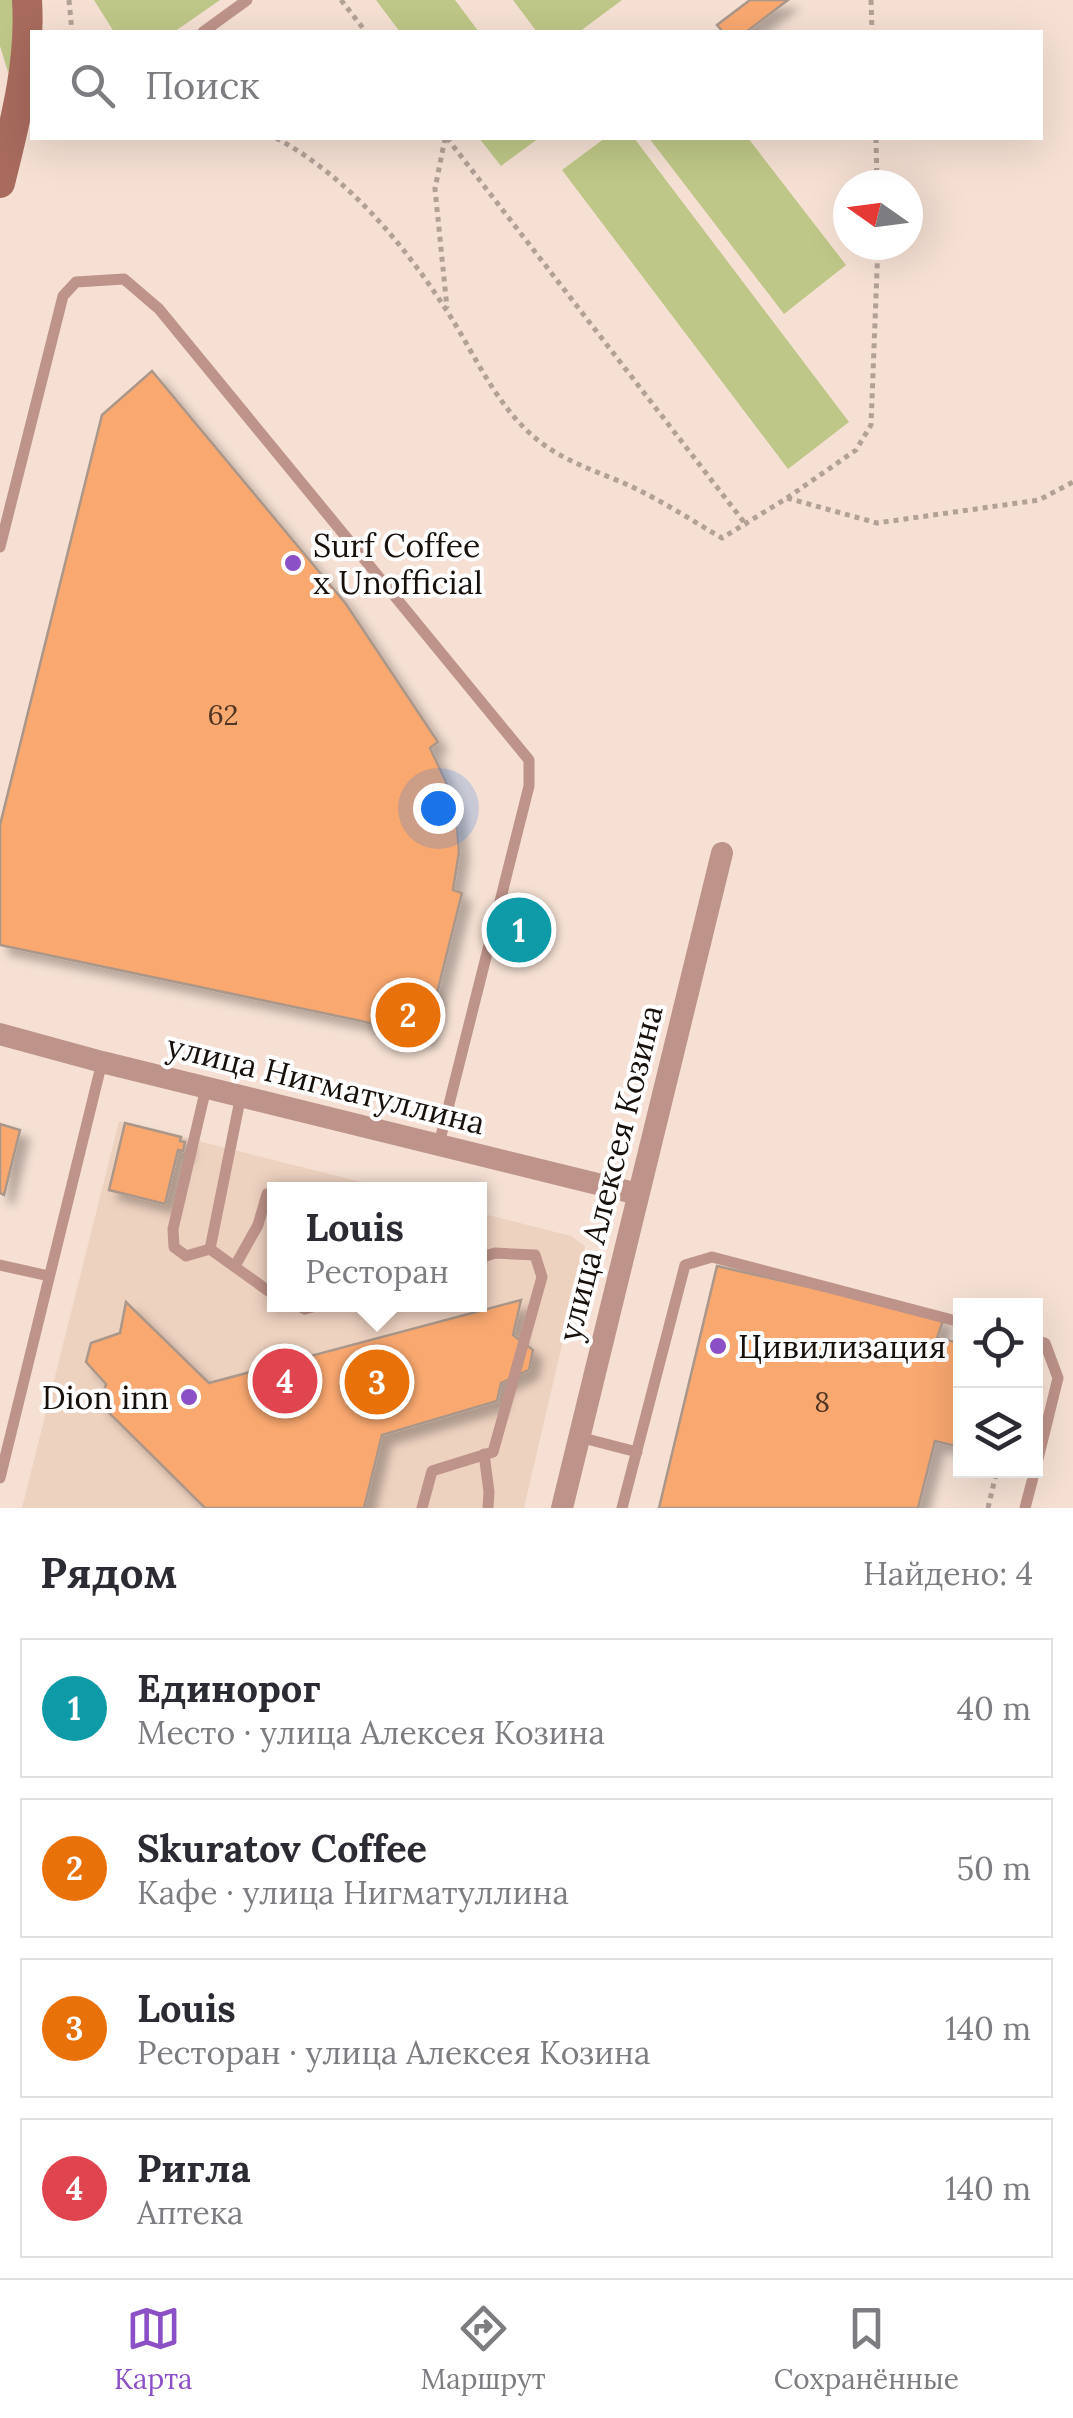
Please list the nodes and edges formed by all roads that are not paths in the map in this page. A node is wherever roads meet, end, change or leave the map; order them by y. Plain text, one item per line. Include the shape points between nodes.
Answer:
1 (27, 0) edge
2 (248, 0) edge
3 (206, 30) edge
4 (30, 52) edge
5 (0, 183) edge
6 (0, 546) edge
7 (722, 852) dead end
8 (0, 1034) edge
9 (102, 1062) junction
10 (206, 1088) junction
11 (241, 1096) junction
12 (439, 1144) junction
13 (267, 1194) edge
14 (638, 1194) junction
15 (210, 1249) junction
16 (487, 1256) edge
17 (0, 1266) edge
18 (235, 1266) junction
19 (48, 1276) junction
20 (267, 1290) edge
21 (953, 1320) edge
22 (1043, 1343) edge
23 (579, 1437) junction
24 (1043, 1437) edge
25 (637, 1452) junction
26 (484, 1454) junction
27 (0, 1478) edge
28 (1033, 1478) edge
29 (422, 1508) edge
30 (488, 1508) edge
31 (562, 1508) edge
32 (622, 1508) edge
33 (1025, 1508) edge

1 - 4 main road
2 - 3 lane
4 - 5 main road
6 - 12 lane via 64,296 76,282 124,279 159,309 529,760 530,786
7 - 14 street, улица Алексея Козина
8 - 9 street, улица Нигматуллина
9 - 10 street, улица Нигматуллина
9 - 19 lane
10 - 11 street, улица Нигматуллина
10 - 15 lane via 173,1229 174,1248 186,1256
11 - 12 street, улица Нигматуллина
11 - 15 lane
12 - 14 street, улица Нигматуллина
13 - 18 lane
14 - 23 street, улица Алексея Козина
15 - 18 lane
16 - 26 lane via 534,1255 542,1277 493,1452
17 - 19 lane
18 - 20 lane
19 - 27 lane
21 - 25 lane via 712,1257 684,1266
22 - 24 lane via 1058,1378
23 - 25 lane
23 - 31 street, улица Алексея Козина
25 - 32 lane
26 - 29 lane via 432,1471
26 - 30 lane
28 - 33 lane

